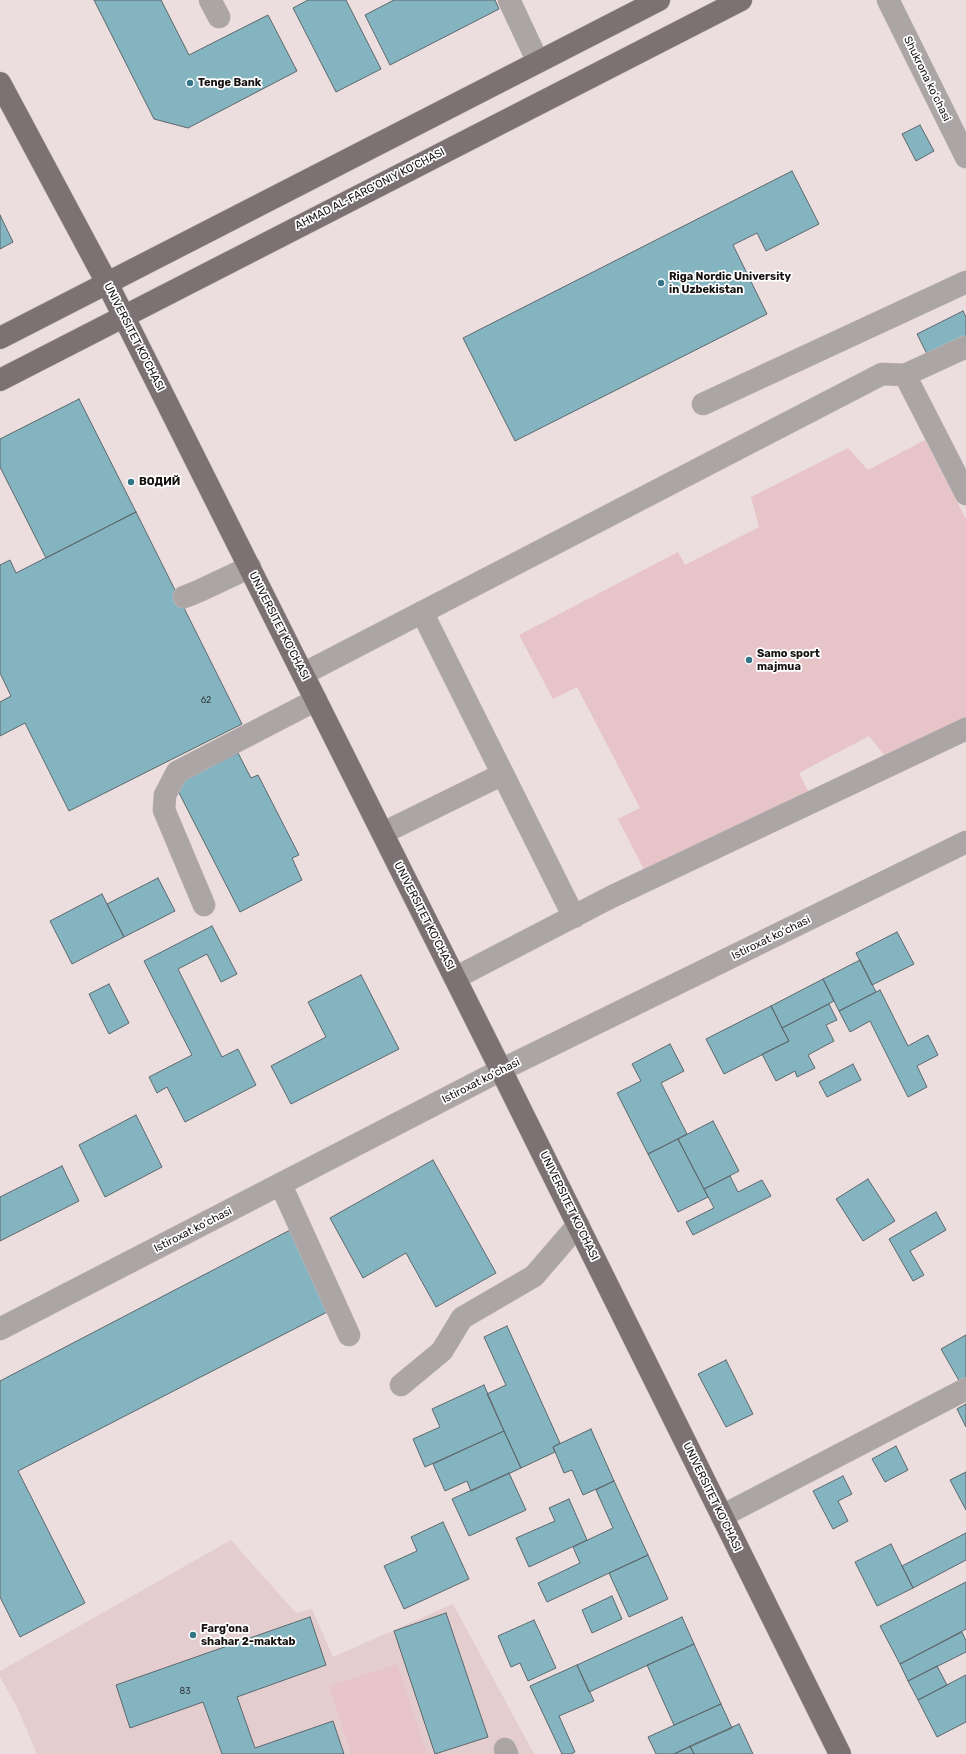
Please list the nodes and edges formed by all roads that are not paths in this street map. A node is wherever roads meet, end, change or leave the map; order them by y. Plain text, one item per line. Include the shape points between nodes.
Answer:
1 (509, 0) edge
2 (659, 0) edge
3 (741, 0) edge
4 (888, 0) edge
5 (538, 62) junction
6 (0, 82) edge
7 (966, 158) edge
8 (107, 282) junction
9 (966, 282) edge
10 (124, 316) junction
11 (0, 338) edge
12 (966, 347) edge
13 (905, 375) junction
14 (0, 380) edge
15 (703, 404) dead end
16 (966, 494) edge
17 (250, 567) junction
18 (184, 597) dead end
19 (422, 612) junction
20 (303, 674) junction
21 (316, 700) junction
22 (966, 729) edge
23 (503, 774) junction
24 (383, 833) junction
25 (966, 842) edge
26 (204, 905) dead end
27 (574, 917) junction
28 (455, 978) junction
29 (501, 1070) junction
30 (281, 1184) junction
31 (578, 1225) junction
32 (0, 1329) edge
33 (348, 1335) dead end
34 (401, 1385) dead end
35 (966, 1389) edge
36 (722, 1516) junction
37 (840, 1754) edge

1 - 5 street
2 - 5 main road
3 - 10 main road, AHMAD AL-FARG'ONIY KO'CHASI
4 - 7 street, Shukrona koʻchasi
5 - 8 main road
6 - 8 main road, UNIVERSITET KO'CHASI
8 - 10 main road, UNIVERSITET KO'CHASI
8 - 11 main road
9 - 15 street
10 - 14 main road, AHMAD AL-FARG'ONIY KO'CHASI
10 - 17 main road, UNIVERSITET KO'CHASI
12 - 13 street
13 - 16 street
13 - 19 street via 882,374
17 - 18 street
17 - 20 main road, UNIVERSITET KO'CHASI
19 - 20 street
19 - 23 street
20 - 21 main road, UNIVERSITET KO'CHASI
21 - 24 main road, UNIVERSITET KO'CHASI
21 - 26 street via 177,772 165,794 164,810
22 - 27 street via 611,897
23 - 24 street
23 - 27 street
24 - 28 main road, UNIVERSITET KO'CHASI
25 - 29 street, Istiroxat koʻchasi
27 - 28 street
28 - 29 main road, UNIVERSITET KO'CHASI
29 - 30 street, Istiroxat koʻchasi
29 - 31 main road, UNIVERSITET KO'CHASI
30 - 32 street, Istiroxat koʻchasi
30 - 33 street
31 - 34 street via 534,1276 462,1318 442,1352
31 - 36 main road, UNIVERSITET KO'CHASI
35 - 36 street
36 - 37 main road, UNIVERSITET KO'CHASI

